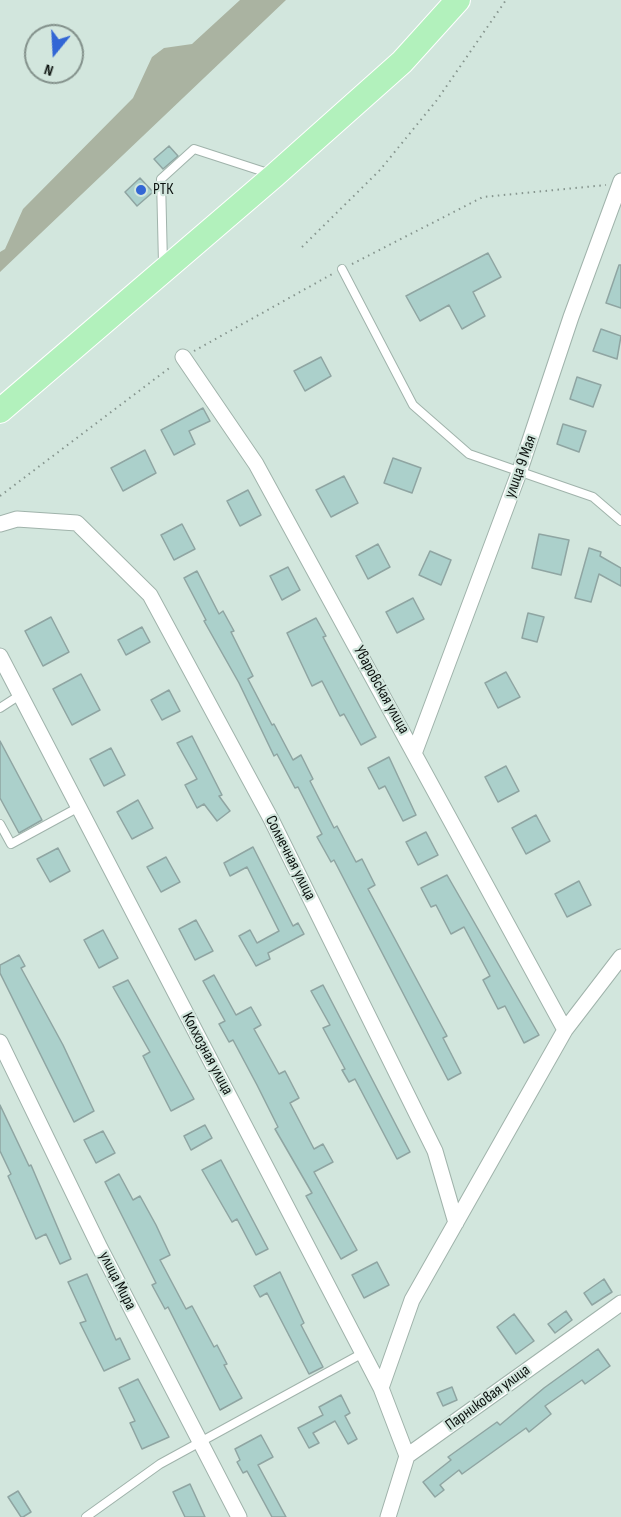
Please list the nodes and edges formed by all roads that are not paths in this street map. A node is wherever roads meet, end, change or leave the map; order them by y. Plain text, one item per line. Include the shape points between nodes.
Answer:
1 (458, 0) edge
2 (275, 175) junction
3 (621, 182) edge
4 (342, 269) road end
5 (163, 271) junction
6 (183, 357) road end
7 (0, 411) edge
8 (520, 470) junction
9 (621, 520) edge
10 (0, 524) edge
11 (0, 656) edge
12 (20, 695) junction
13 (0, 708) edge
14 (415, 751) junction
15 (79, 807) junction
16 (0, 824) edge
17 (621, 957) edge
18 (566, 1030) junction
19 (0, 1042) edge
20 (456, 1222) junction
21 (621, 1303) edge
22 (363, 1353) junction
23 (381, 1388) junction
24 (201, 1443) junction
25 (407, 1456) junction
26 (86, 1517) edge
27 (239, 1517) edge
28 (388, 1517) edge

1 - 2 main road via 402,62
2 - 5 main road
2 - 5 lane via 194,149 161,179
3 - 8 street, улица 9 Мая
4 - 8 lane via 413,405 469,454
5 - 7 main road
6 - 14 street, Уваровская улица via 256,464
8 - 9 lane via 593,497
8 - 14 street, улица 9 Мая
10 - 20 street, Солнечная улица via 17,519 77,523 150,595 271,819 435,1151
11 - 12 street, Колхозная улица
12 - 13 lane
12 - 15 street, Колхозная улица
14 - 18 street, Уваровская улица
15 - 16 lane via 11,844
15 - 22 street, Колхозная улица
17 - 18 street
18 - 20 street
19 - 24 street, улица Мира
20 - 23 street via 412,1300
21 - 25 street, Парниковая улица
22 - 23 street, Колхозная улица
22 - 24 lane
23 - 25 street, Колхозная улица
24 - 26 lane via 160,1464
24 - 27 street, улица Мира
25 - 28 street

